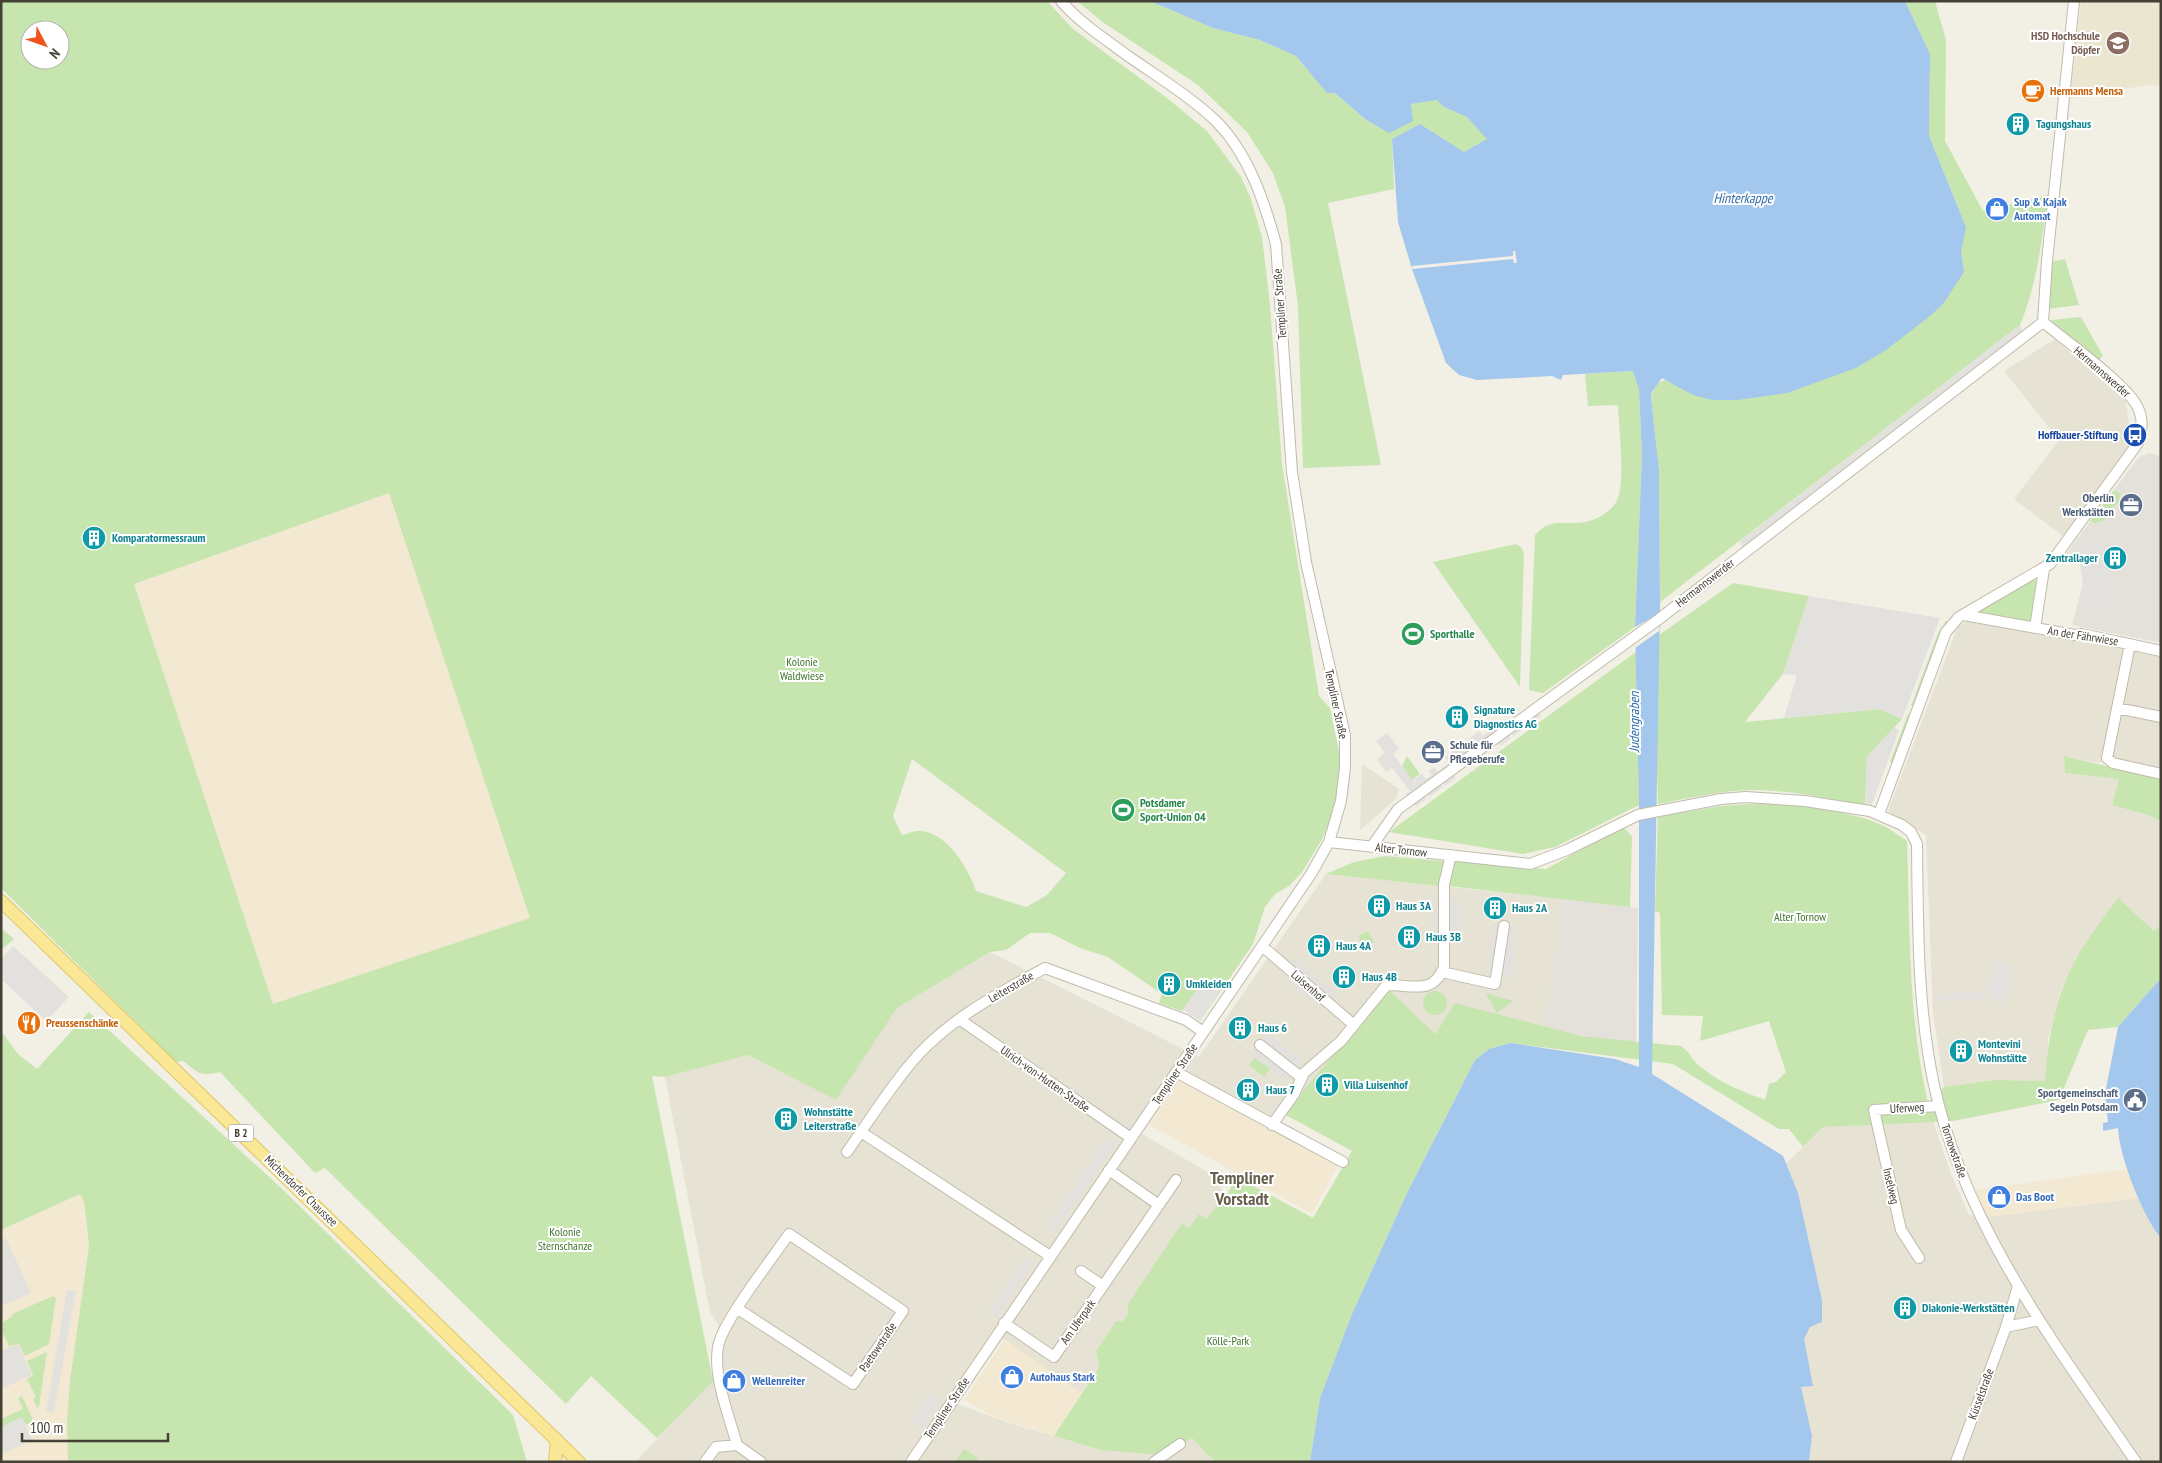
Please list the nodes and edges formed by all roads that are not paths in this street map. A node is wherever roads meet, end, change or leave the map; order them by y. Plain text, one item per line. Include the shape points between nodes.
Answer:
1 (1061, 1) edge
2 (2074, 1) edge
3 (2043, 322) junction
4 (2044, 568) junction
5 (1964, 615) junction
6 (2036, 628) junction
7 (2130, 644) junction
8 (2161, 650) edge
9 (2117, 708) junction
10 (2161, 717) edge
11 (2161, 774) edge
12 (1879, 814) junction
13 (1329, 842) junction
14 (1372, 846) junction
15 (1451, 855) junction
16 (1, 901) edge
17 (1504, 926) dead end
18 (1262, 946) junction
19 (1442, 972) junction
20 (959, 1019) junction
21 (1354, 1025) junction
22 (1203, 1032) junction
23 (1260, 1045) dead end
24 (1176, 1072) junction
25 (1302, 1078) junction
26 (1939, 1106) junction
27 (1874, 1110) joint
28 (1272, 1125) junction
29 (862, 1132) junction
30 (1131, 1138) junction
31 (847, 1152) dead end
32 (1343, 1162) dead end
33 (1109, 1170) junction
34 (1176, 1180) dead end
35 (1159, 1205) junction
36 (1050, 1256) junction
37 (1919, 1258) dead end
38 (1081, 1271) dead end
39 (1103, 1286) junction
40 (2018, 1286) junction
41 (738, 1310) junction
42 (2039, 1320) junction
43 (1004, 1323) junction
44 (2006, 1327) junction
45 (557, 1440) junction
46 (1180, 1444) dead end
47 (737, 1445) junction
48 (555, 1462) edge
49 (579, 1462) edge
50 (705, 1462) edge
51 (761, 1462) edge
52 (911, 1462) edge
53 (1154, 1462) edge
54 (1956, 1462) edge
55 (2136, 1462) edge

1 - 13 street, Templiner Straße via 1100,36 1218,123 1254,177 1266,208 1276,244 1291,460 1304,552 1345,735 1342,802
2 - 3 street
3 - 4 street, Hermannswerder via 2127,392 2137,406 2142,424 2142,434 2134,451
3 - 14 street, Hermannswerder via 1659,618 1398,809
4 - 5 street, Hermannswerder
4 - 6 street, An der Fährwiese
5 - 6 street, An der Fährwiese
5 - 12 street, Hermannswerder via 1946,632
6 - 7 street, An der Fährwiese
7 - 8 street, An der Fährwiese
7 - 9 street, An der Fährwiese
9 - 10 street
9 - 11 street, An der Fährwiese via 2108,760
12 - 15 street, Alter Tornow via 1777,798 1721,799 1638,815 1567,850 1530,864
12 - 26 street, Tornowstraße via 1911,832 1917,844 1918,933 1924,1020
13 - 14 street, Alter Tornow
13 - 18 street, Templiner Straße
14 - 15 street, Alter Tornow
15 - 19 street via 1444,884
16 - 45 main road, Michendorfer Chaussee / B 2
17 - 19 street via 1495,984
18 - 21 street, Luisenhof
18 - 22 street, Templiner Straße
19 - 21 street via 1436,980 1424,986 1385,987
20 - 22 street, Leiterstraße via 1045,968 1186,1020
20 - 29 street, Leiterstraße via 907,1067
20 - 30 street, Ulrich-von-Hutten-Straße
21 - 25 street via 1308,1068
22 - 24 street, Templiner Straße
23 - 25 street
24 - 28 street
24 - 30 street, Templiner Straße
25 - 28 street
26 - 27 street, Uferweg
26 - 40 street, Tornowstraße via 1971,1199
27 - 37 street, Inselweg via 1901,1230
28 - 32 street
29 - 31 street, Leiterstraße
29 - 36 street
30 - 33 street, Templiner Straße
33 - 35 street
33 - 36 street, Templiner Straße
34 - 35 street, Am Uferpark
35 - 39 street, Am Uferpark
36 - 43 street, Templiner Straße
38 - 39 street, Am Uferpark
39 - 43 street, Am Uferpark via 1054,1357
40 - 42 street, Tornowstraße
40 - 44 street, Küsselstraße
41 - 41 street, Paetowstraße via 789,1234 903,1311 853,1384
41 - 47 street, Paetowstraße via 720,1338 717,1354 720,1380
42 - 44 street
42 - 55 street, Tornowstraße
43 - 52 street, Templiner Straße
44 - 54 street, Küsselstraße
45 - 48 main road
45 - 49 main road, Michendorfer Chaussee / B 2
46 - 53 street
47 - 50 street via 716,1447
47 - 51 street

